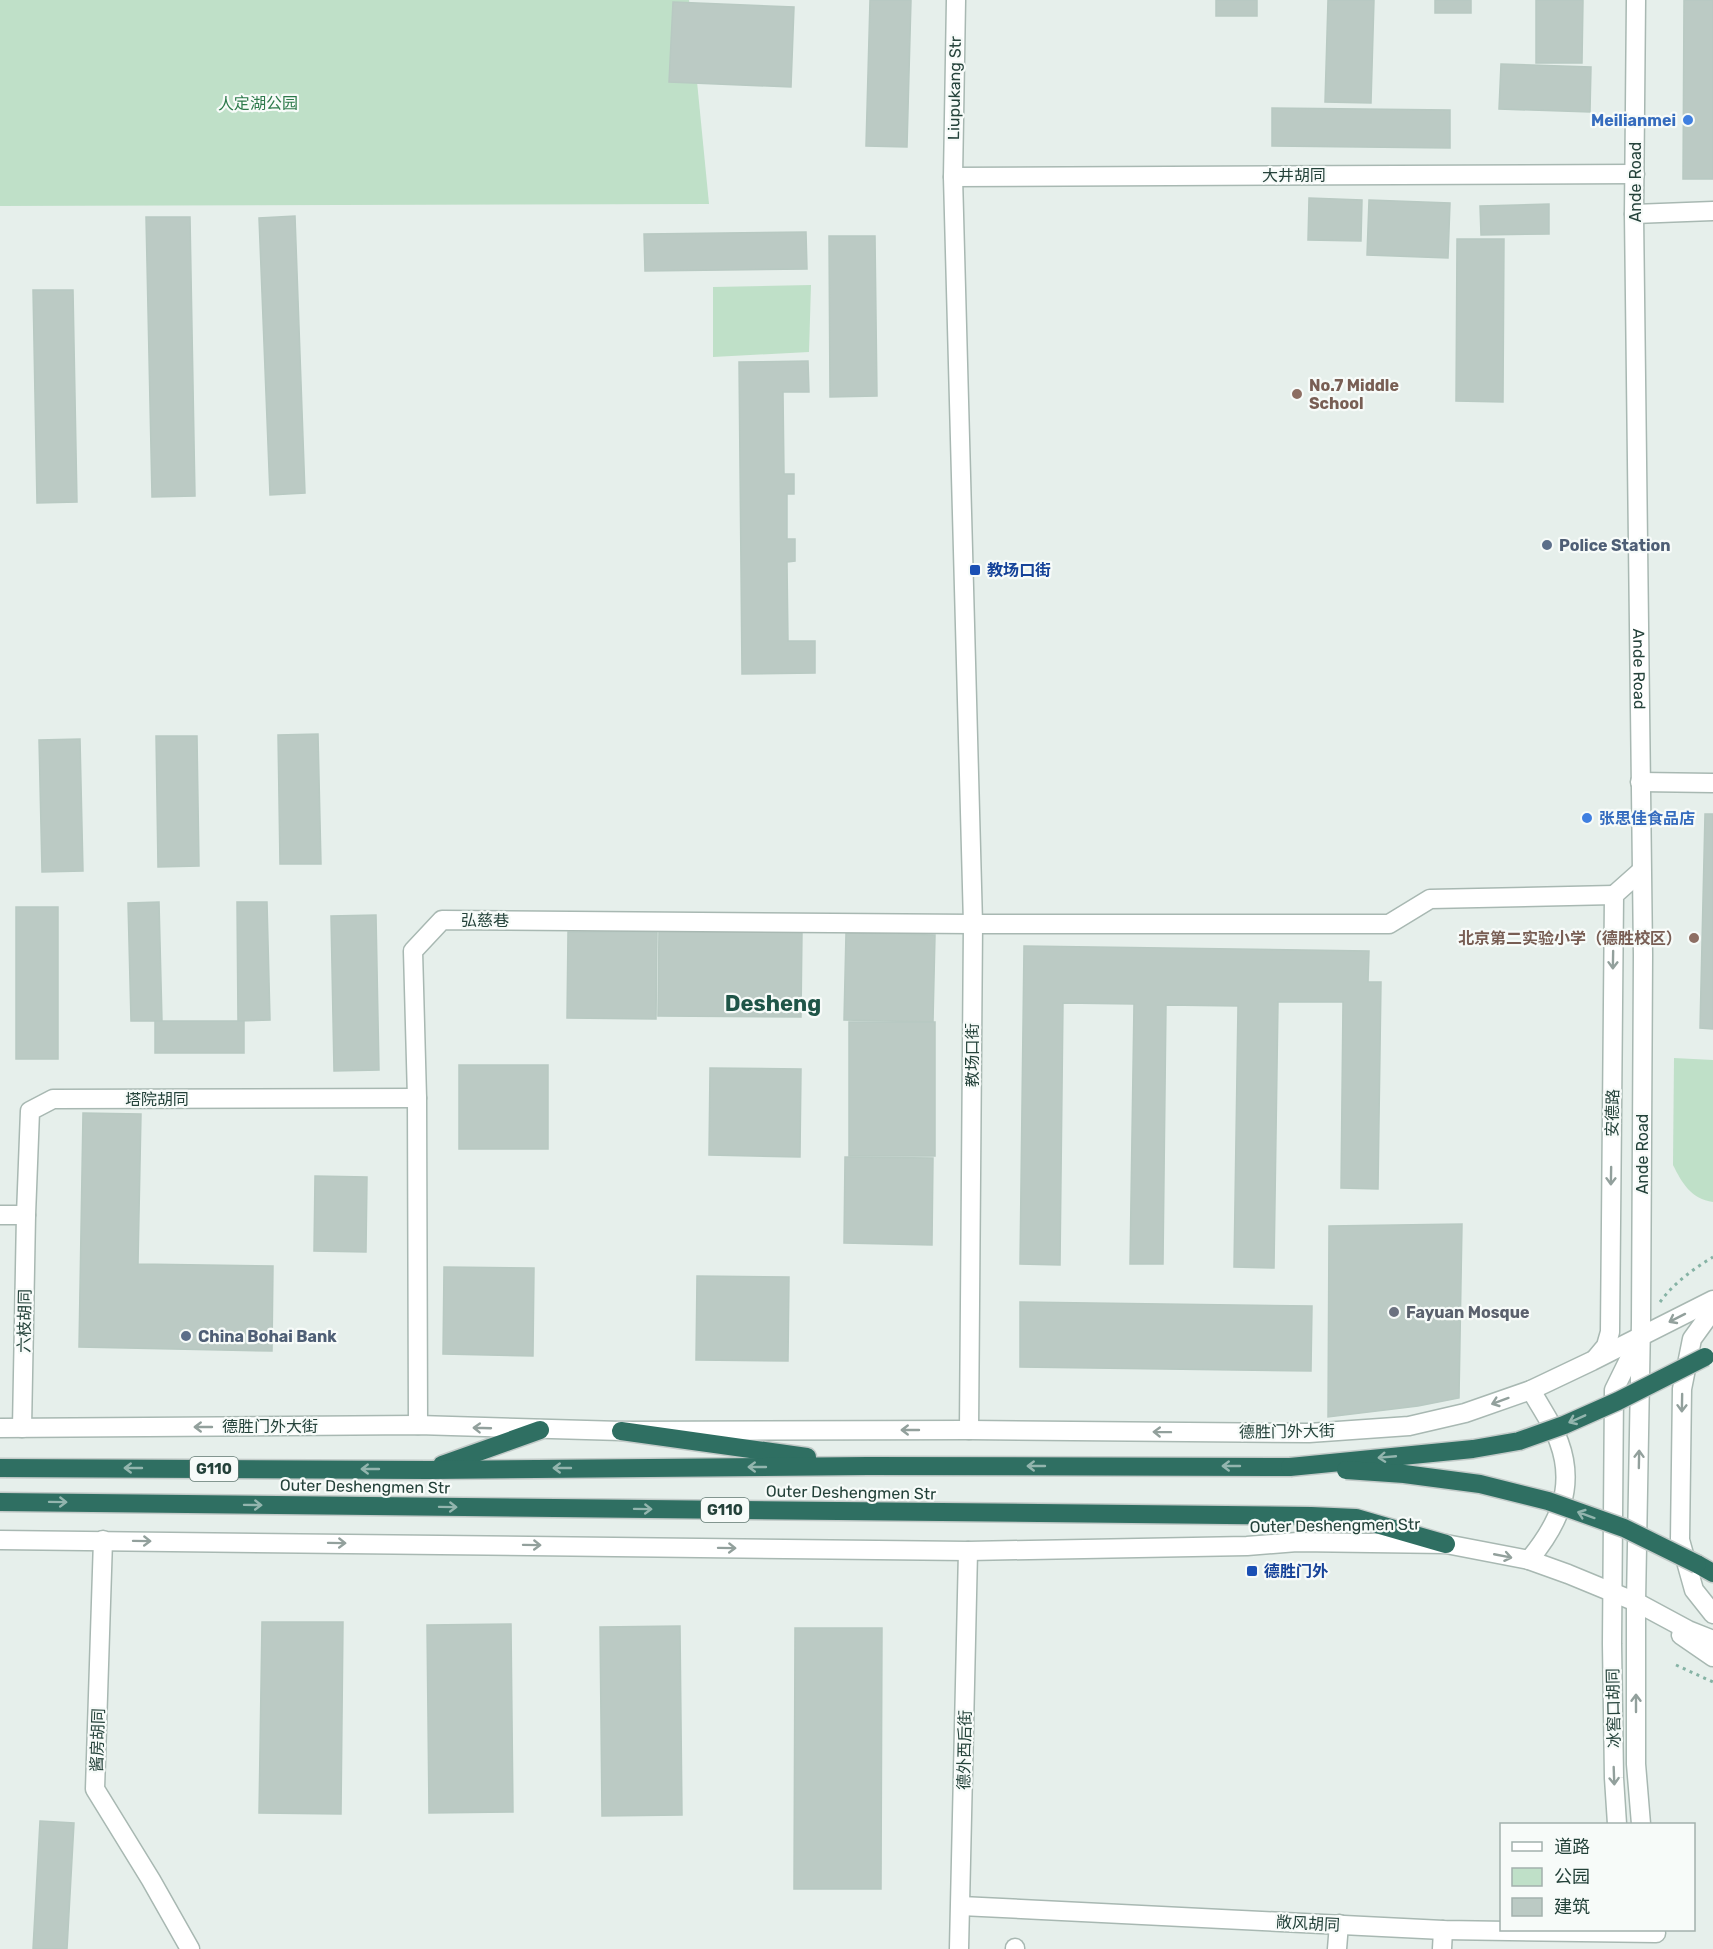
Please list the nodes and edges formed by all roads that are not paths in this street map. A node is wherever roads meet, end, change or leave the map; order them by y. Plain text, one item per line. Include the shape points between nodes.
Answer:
1 (956, 0) edge
2 (1636, 0) edge
3 (1635, 174) junction
4 (953, 177) junction
5 (1713, 211) edge
6 (1634, 214) junction
7 (1640, 782) junction
8 (1713, 783) edge
9 (1641, 872) junction
10 (1614, 895) junction
11 (973, 924) junction
12 (417, 1098) junction
13 (0, 1215) edge
14 (26, 1215) junction
15 (1713, 1300) edge
16 (1713, 1310) edge
17 (1640, 1336) junction
18 (1713, 1352) edge
19 (1593, 1361) junction
20 (1530, 1390) junction
21 (418, 1425) junction
22 (0, 1428) edge
23 (22, 1428) junction
24 (540, 1430) junction
25 (969, 1430) junction
26 (621, 1431) junction
27 (868, 1466) junction
28 (1290, 1467) junction
29 (0, 1468) edge
30 (429, 1470) junction
31 (0, 1502) edge
32 (0, 1540) edge
33 (103, 1540) junction
34 (1446, 1544) junction
35 (968, 1551) junction
36 (1529, 1560) junction
37 (1713, 1573) edge
38 (1612, 1592) junction
39 (1636, 1602) junction
40 (1713, 1614) edge
41 (1713, 1640) edge
42 (1713, 1658) edge
43 (1617, 1823) edge
44 (1641, 1823) edge
45 (961, 1906) junction
46 (1339, 1924) junction
47 (1443, 1930) junction
48 (1635, 1937) edge
49 (1657, 1937) edge
50 (190, 1949) edge
51 (959, 1949) edge
52 (1337, 1949) edge
53 (1442, 1949) edge

1 - 4 street, Liupukang Str
2 - 3 street, Ande Road
3 - 4 street, 大井胡同
3 - 6 street, Ande Road
4 - 11 street, 教场口街
5 - 6 street
6 - 7 street, Ande Road
7 - 8 street
7 - 9 street, Ande Road
9 - 10 street
9 - 17 street, Ande Road
10 - 11 street, 弘慈巷 via 1430,899 1389,924
10 -> 19 street, 安德路 via 1610,1332 1606,1346
11 - 12 street, 弘慈巷 via 442,920 413,951
11 - 25 street, 教场口街
12 - 14 street, 塔院胡同 via 53,1099 30,1111
12 - 21 street, 弘慈巷
13 - 14 street
14 - 23 street, 六枝胡同
15 -> 17 street, 德胜门外大街
16 -> 40 street via 1692,1339 1682,1389 1680,1540 1694,1590
17 - 19 street, 德胜门外大街
17 - 38 street, 冰窖口胡同 via 1614,1390
39 -> 17 street, Ande Road
18 -> 28 highway, bridge via 1618,1401 1519,1441
19 - 20 street, 德胜门外大街
20 -> 25 street, 德胜门外大街 via 1466,1413 1398,1427 1309,1433
20 - 36 street via 1559,1440 1566,1462 1560,1515
21 -> 23 street, 德胜门外大街
24 -> 21 street, 德胜门外大街
22 - 23 street, 德胜门外大街
24 - 26 street
24 - 30 highway
25 -> 26 street
26 - 27 highway
28 -> 27 highway, Outer Deshengmen Str / G110
27 -> 30 highway, Outer Deshengmen Str / G110
37 -> 28 highway, bridge via 1624,1528 1548,1501 1480,1484 1404,1474
30 -> 29 highway, G110
31 -> 34 highway, Outer Deshengmen Str / G110 via 1311,1516 1356,1518
32 - 33 street, Outer Deshengmen Str
33 -> 35 street, Outer Deshengmen Str
33 - 50 street, 酱房胡同 via 95,1790
34 - 35 street, Outer Deshengmen Str via 1297,1542
34 -> 36 street, Outer Deshengmen Str
35 - 45 street, 德外西后街
36 - 38 street, Outer Deshengmen Str
38 - 39 street, Outer Deshengmen Str
38 -> 43 street, 冰窖口胡同
39 - 41 street
39 - 42 street
44 -> 39 street, 冰窖口胡同 via 1636,1764
45 - 46 street, 敞风胡同
45 - 51 street, 德外西后街
46 - 47 street, 敞风胡同
46 - 52 street
47 - 48 street, 敞风胡同
47 - 53 street
48 - 49 street, 敞风胡同

